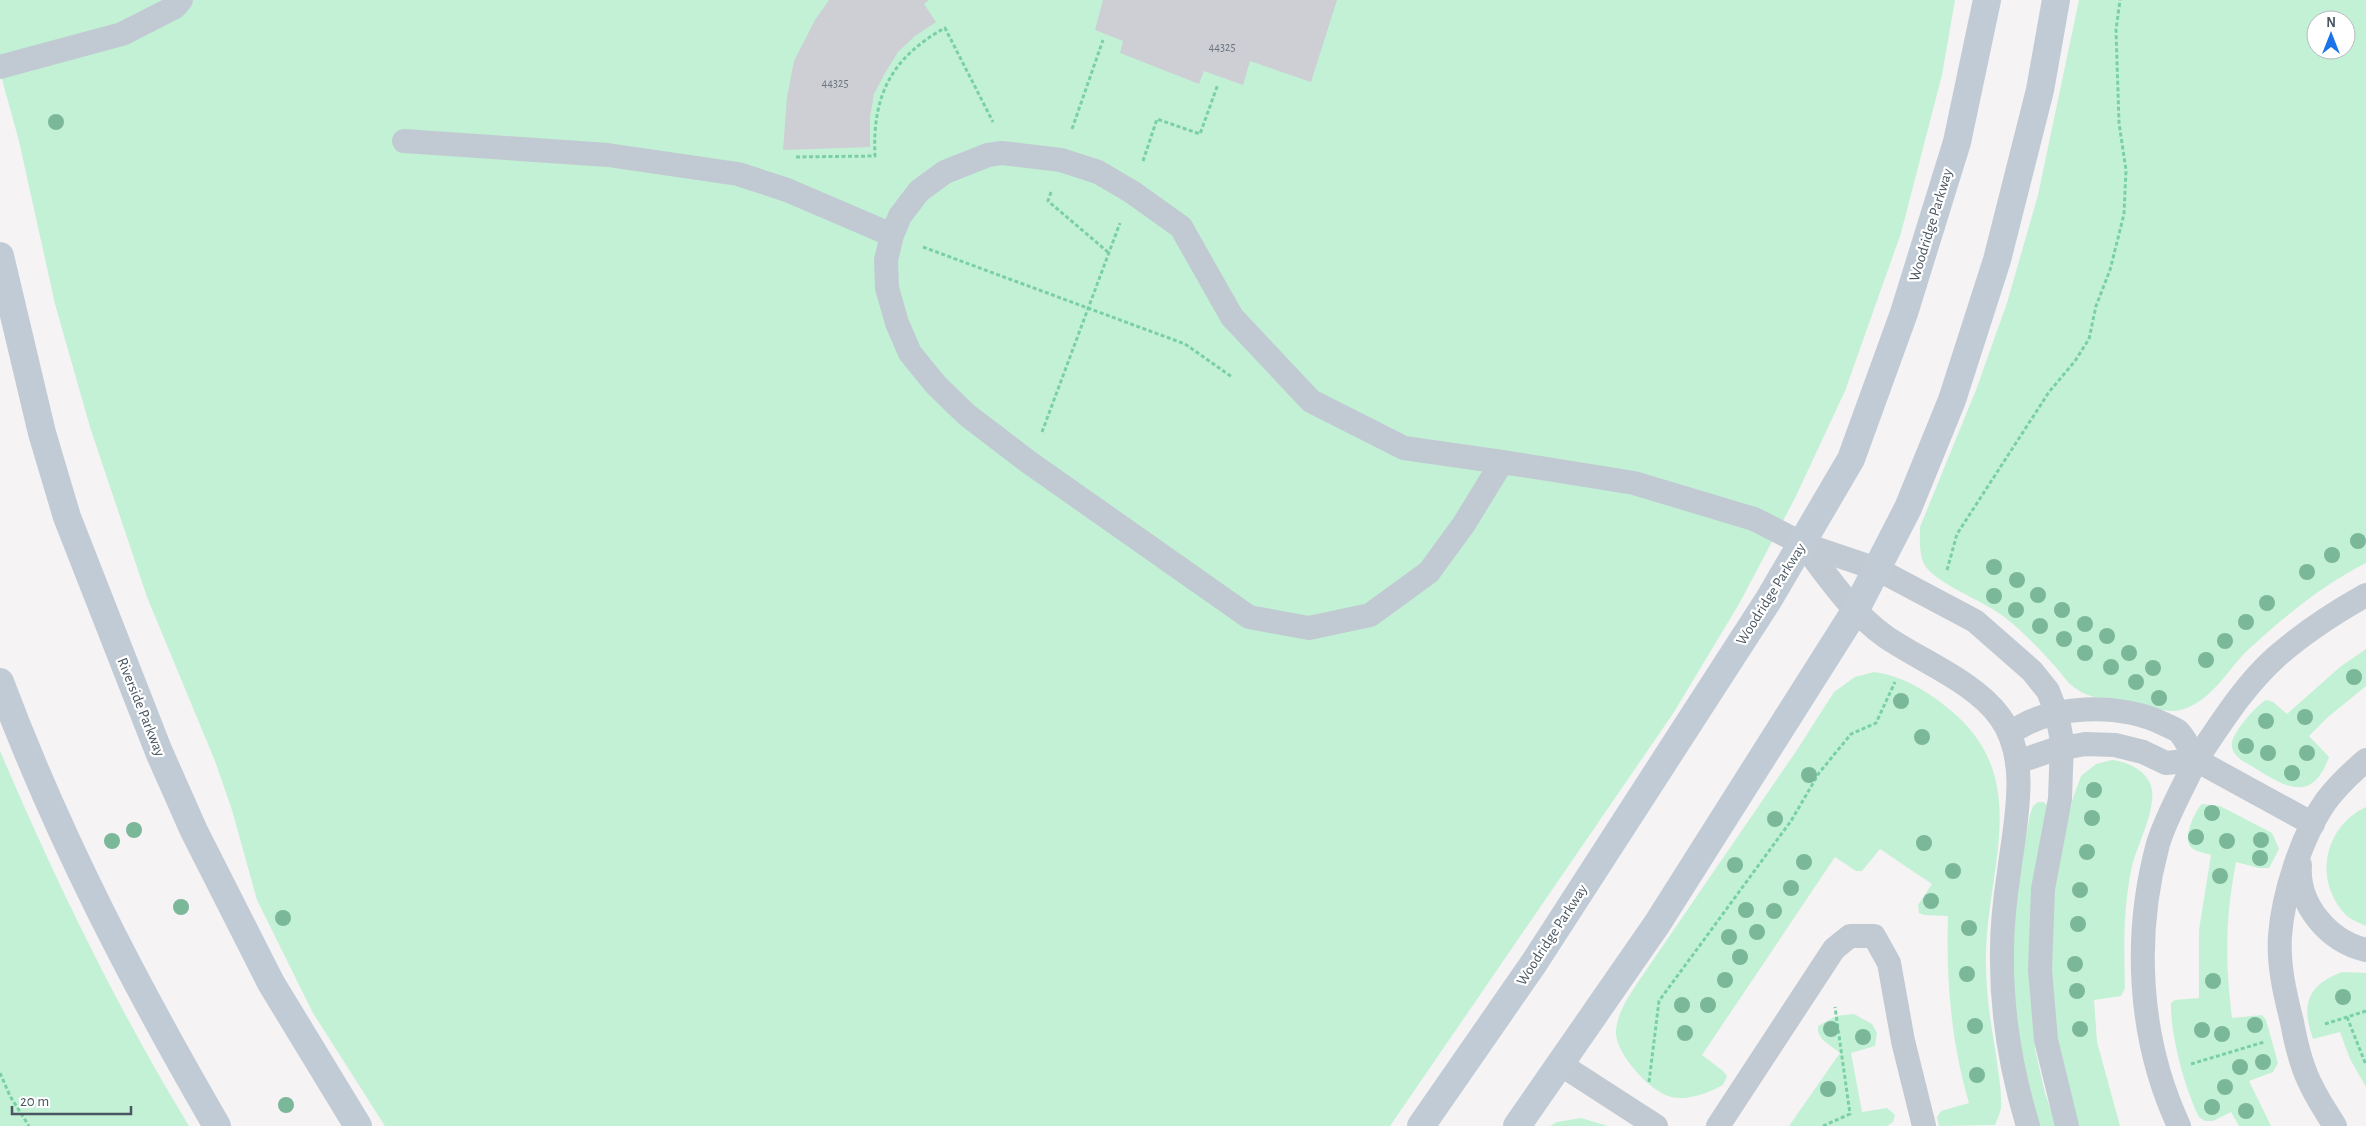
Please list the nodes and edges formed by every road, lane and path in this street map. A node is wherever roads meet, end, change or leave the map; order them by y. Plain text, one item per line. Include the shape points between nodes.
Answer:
1 (181, 0) edge
2 (1987, 0) edge
3 (2056, 0) edge
4 (0, 68) edge
5 (1218, 84) dead end
6 (1000, 122) dead end
7 (404, 141) dead end
8 (788, 157) dead end
9 (1132, 192) junction
10 (892, 236) junction
11 (0, 256) edge
12 (1089, 308) junction
13 (1232, 377) dead end
14 (1502, 462) junction
15 (1030, 463) junction
16 (1803, 544) junction
17 (1877, 569) junction
18 (2366, 595) edge
19 (1855, 611) junction
20 (0, 682) edge
21 (2057, 714) junction
22 (2010, 734) junction
23 (2061, 748) junction
24 (2196, 760) junction
25 (2366, 760) edge
26 (2016, 762) junction
27 (2366, 776) edge
28 (2340, 784) junction
29 (2313, 824) junction
30 (2301, 851) junction
31 (2366, 950) edge
32 (1828, 957) junction
33 (2347, 1017) dead end
34 (1560, 1064) junction
35 (2366, 1065) edge
36 (0, 1073) edge
37 (29, 1126) edge
38 (217, 1126) edge
39 (358, 1126) edge
40 (1421, 1126) edge
41 (1517, 1126) edge
42 (1656, 1126) edge
43 (1718, 1126) edge
44 (1822, 1126) edge
45 (1924, 1126) edge
46 (2028, 1126) edge
47 (2067, 1126) edge
48 (2179, 1126) edge
49 (2335, 1126) edge

1 - 4 lane via 174,7 122,34
2 - 16 street, Woodridge Parkway via 1957,142 1904,313 1851,459
3 - 17 street via 2040,90 1997,260 1952,400 1908,508
5 - 9 path via 1200,134 1157,118
6 - 8 path via 993,122 945,28 922,40 900,61 876,110 875,156
7 - 10 lane via 608,155 738,174 787,190
9 - 10 lane via 1098,172 1061,160 1002,153 988,155 945,172 919,191 900,216
9 - 12 path
9 - 14 lane via 1181,227 1232,317 1311,401 1404,448
10 - 12 path
10 - 15 lane via 886,260 887,288 910,353 936,385 967,415
11 - 39 street, Riverside Parkway via 42,433 66,517 159,752 194,831 271,983
12 - 13 path via 1185,344
12 - 15 path
14 - 15 lane via 1464,524 1429,572 1370,615 1309,628 1249,617
14 - 16 lane via 1634,483 1754,519
16 - 17 lane
16 - 19 lane
16 - 40 street, Woodridge Parkway via 1534,963
17 - 19 street
17 - 21 lane via 1975,621 2032,671 2048,691
18 - 24 lane via 2331,614 2275,658 2233,705
19 - 22 lane via 1886,637 1969,688 1999,716
19 - 34 street via 1657,924
20 - 38 street via 81,873 159,1026
21 - 22 lane
21 - 23 lane
21 - 24 lane via 2081,709 2118,710 2152,718 2178,731
22 - 26 lane
23 - 24 lane via 2085,744 2115,745 2143,752 2166,763
23 - 26 lane
23 - 47 lane via 2060,799 2043,889 2040,970 2046,1040
24 - 29 lane
24 - 48 lane via 2159,842 2142,925 2149,1032 2168,1102
25 - 28 lane
26 - 46 lane via 2016,823 2002,951 2011,1054
27 - 28 lane
28 - 29 lane
29 - 30 lane
30 - 31 lane via 2299,880 2308,906 2324,928
30 - 49 lane via 2287,894 2280,936 2281,970 2299,1052 2311,1086
32 - 43 lane
32 - 44 path via 1850,1114
32 - 45 lane via 1850,936 1874,936 1888,963
33 - 35 path
34 - 41 street
34 - 42 lane
36 - 37 path

